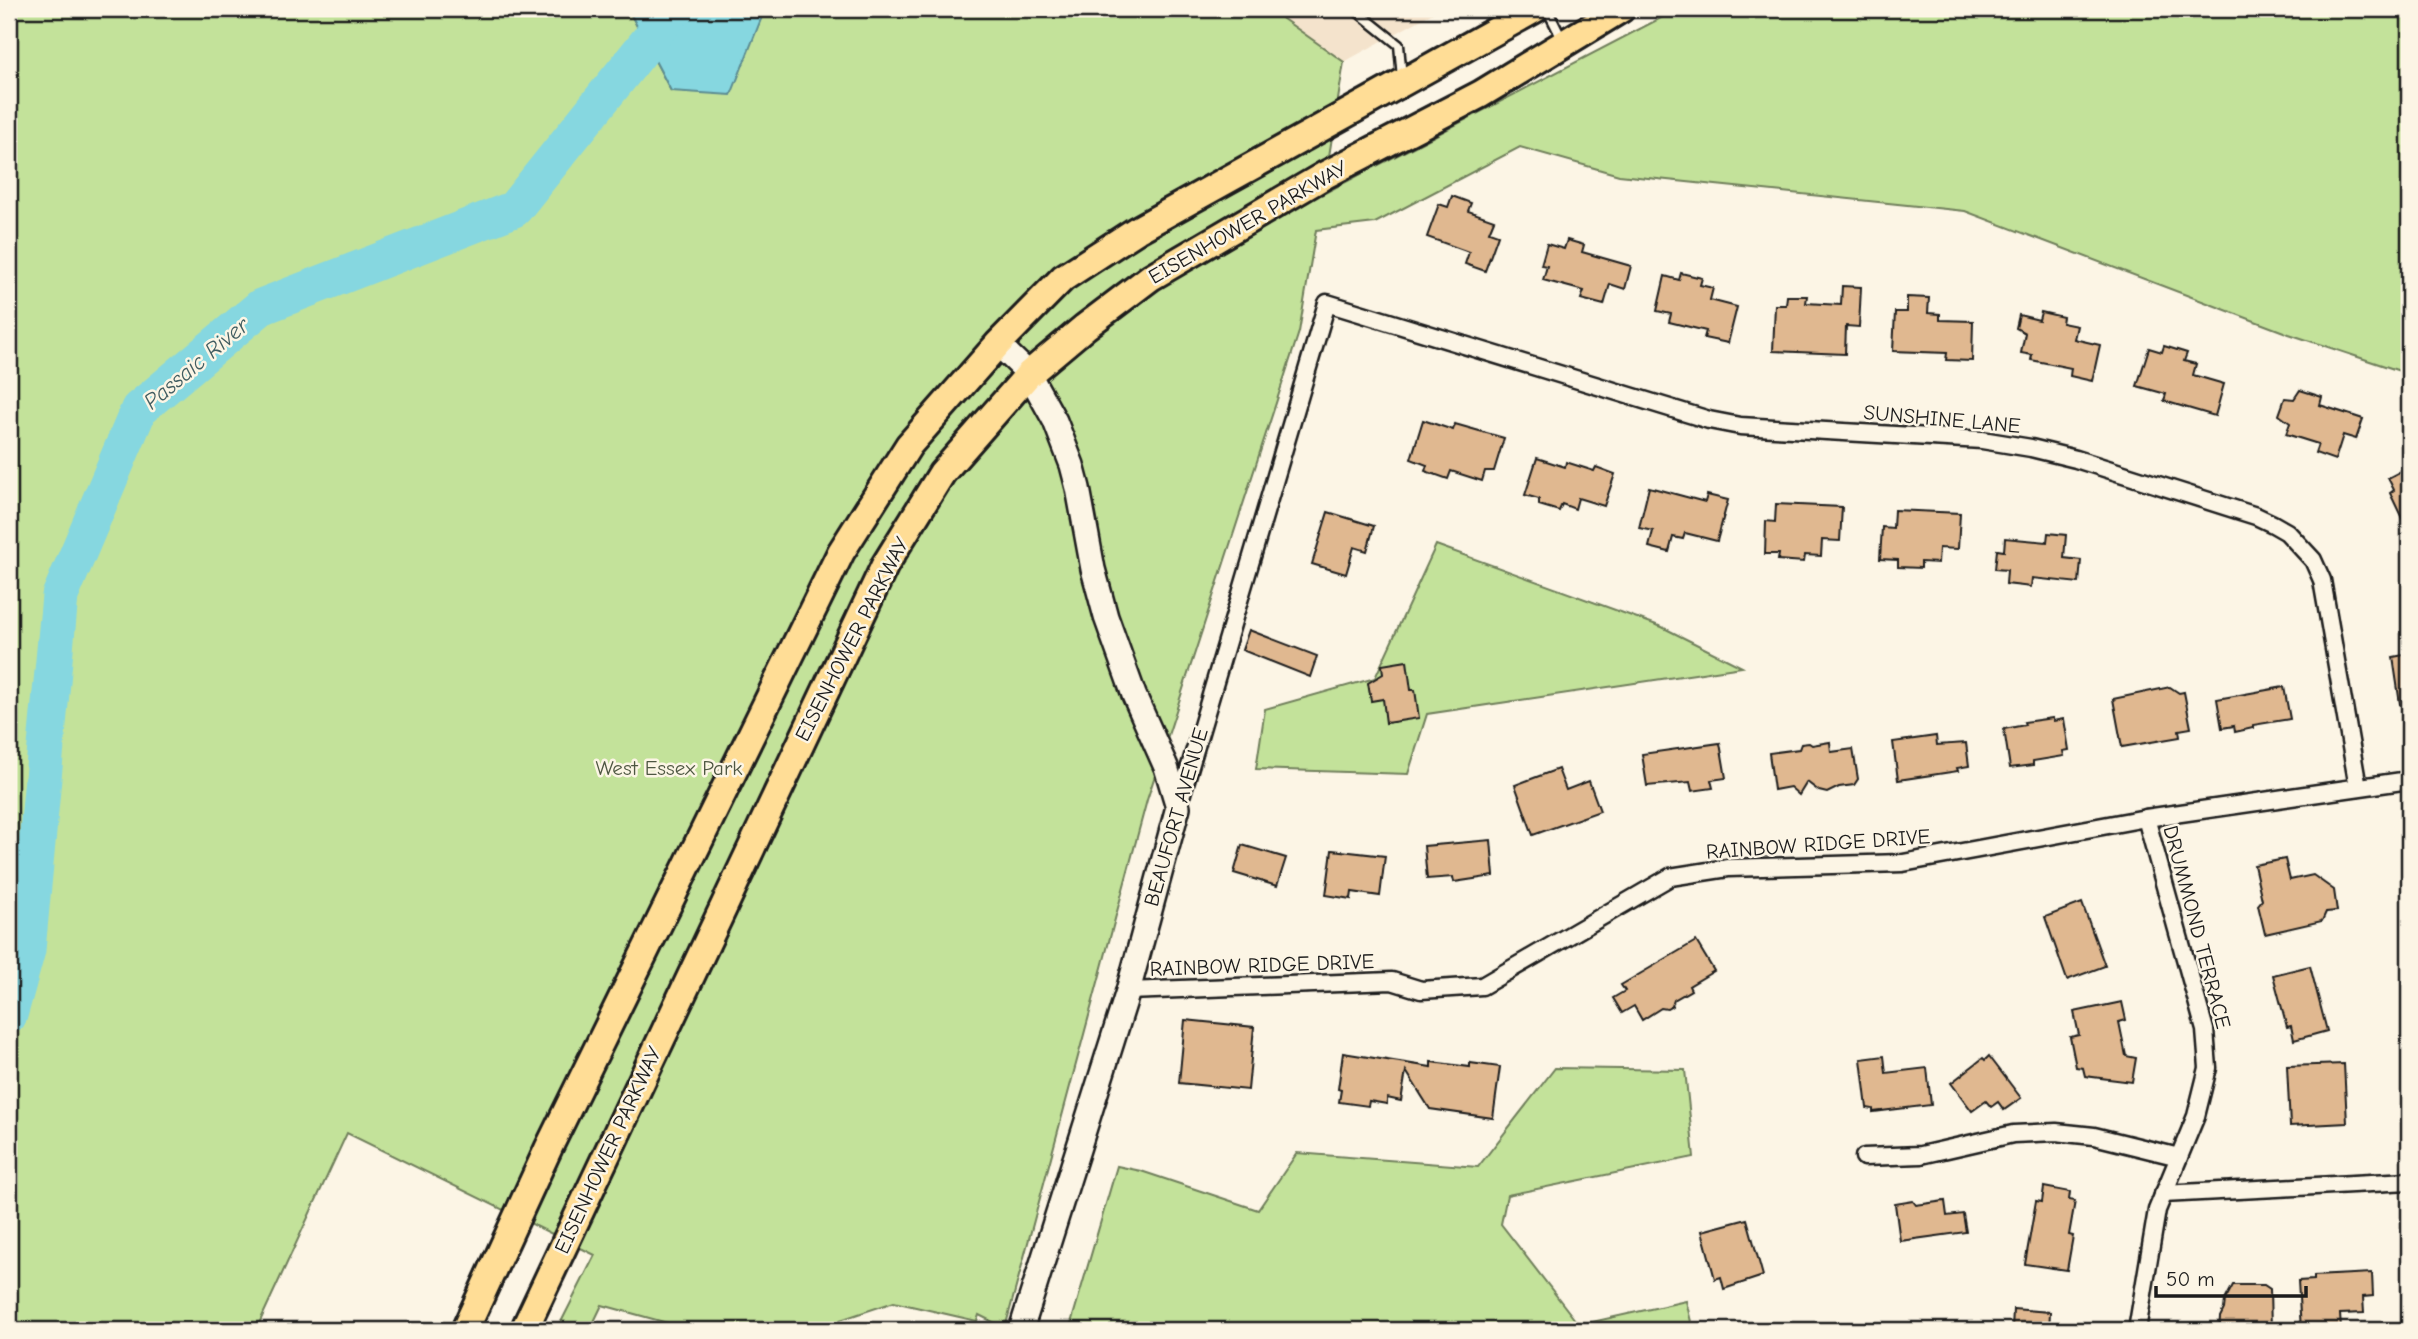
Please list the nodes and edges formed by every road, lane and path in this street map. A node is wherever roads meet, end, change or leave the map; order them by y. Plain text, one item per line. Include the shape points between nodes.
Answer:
1 (1354, 9) edge
2 (1535, 9) edge
3 (1547, 9) edge
4 (1618, 10) edge
5 (1565, 44) junction
6 (1402, 82) junction
7 (1327, 303) joint
8 (998, 344) junction
9 (1029, 374) junction
10 (2409, 780) edge
11 (2358, 787) junction
12 (1178, 807) junction
13 (2146, 818) junction
14 (1128, 990) junction
15 (1864, 1157) dead end
16 (2179, 1157) junction
17 (2409, 1181) edge
18 (2164, 1194) junction
19 (465, 1330) edge
20 (524, 1330) edge
21 (1021, 1330) edge
22 (2137, 1330) edge

1 - 6 lane via 1399,45
2 - 6 main road
3 - 5 lane
4 - 5 main road, EISENHOWER PARKWAY
5 - 9 main road, EISENHOWER PARKWAY via 1325,175 1151,277
6 - 8 main road via 1137,230 1063,278
7 - 11 street, SUNSHINE LANE via 1709,420 1740,426 1982,440 2031,448 2256,516 2287,532 2313,559 2322,580
7 - 12 street, BEAUFORT AVENUE
8 - 9 street
8 - 19 main road via 909,445 841,552 555,1135
9 - 12 street via 1055,421 1072,466 1106,617
9 - 20 main road, EISENHOWER PARKWAY via 942,473 885,565
10 - 11 street, RAINBOW RIDGE DRIVE
11 - 13 street, RAINBOW RIDGE DRIVE
12 - 14 street, BEAUFORT AVENUE
13 - 14 street, RAINBOW RIDGE DRIVE via 1903,863 1728,868 1670,877 1482,986 1422,989 1392,981
13 - 16 street, DRUMMOND TERRACE via 2205,1030 2208,1068
14 - 21 street, BEAUFORT AVENUE
15 - 16 street via 1921,1155 2013,1135 2056,1132 2094,1136
16 - 18 street, DRUMMOND TERRACE
17 - 18 street
18 - 22 street, DRUMMOND TERRACE via 2157,1210

